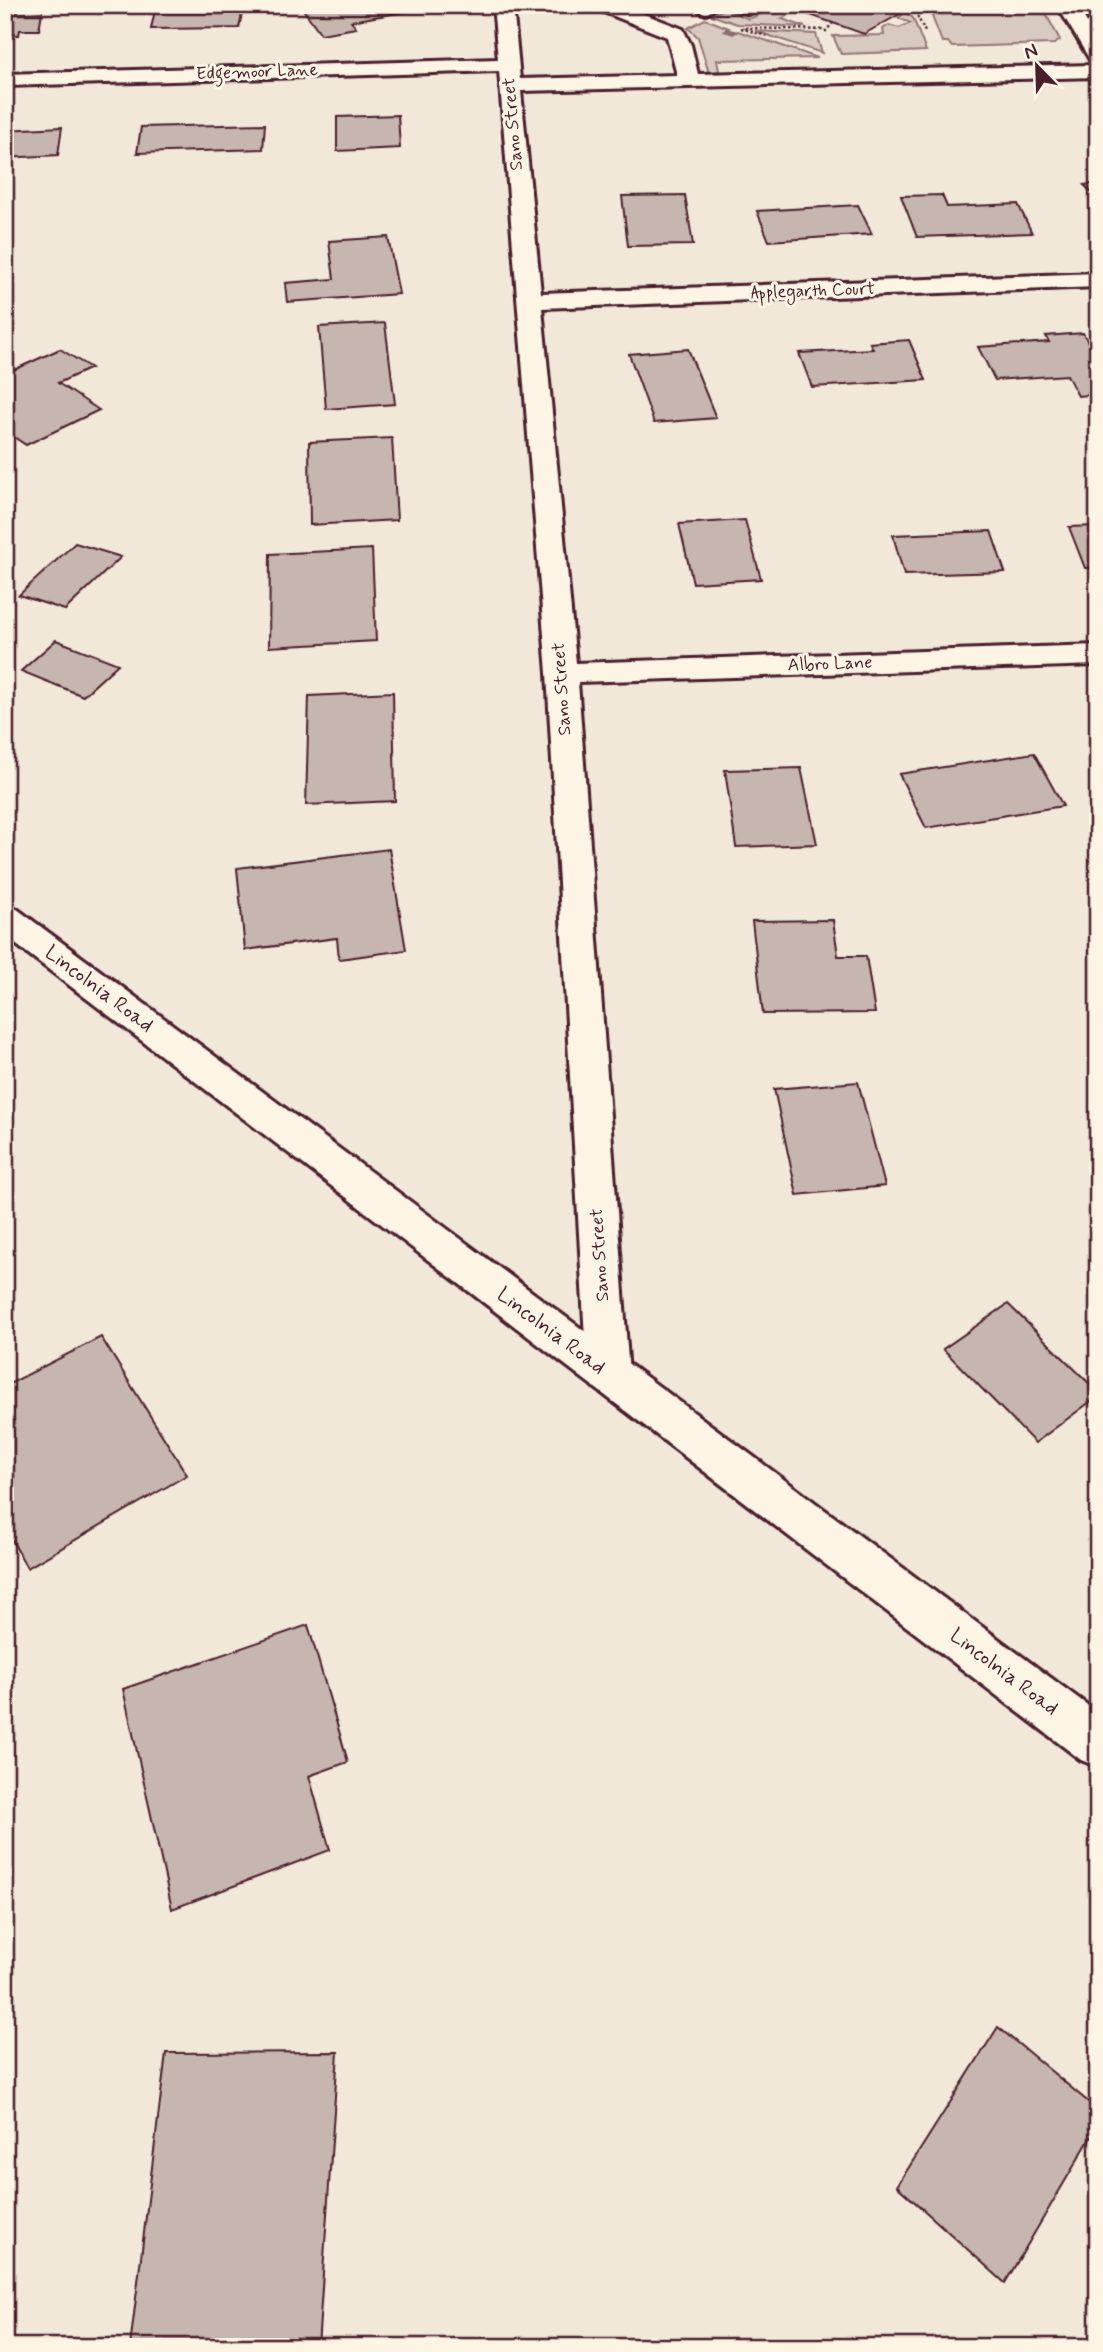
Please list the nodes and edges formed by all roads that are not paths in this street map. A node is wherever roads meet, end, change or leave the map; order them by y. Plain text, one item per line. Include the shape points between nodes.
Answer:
1 (503, 5) edge
2 (603, 5) edge
3 (1067, 5) edge
4 (1098, 60) edge
5 (1098, 71) edge
6 (509, 75) junction
7 (5, 80) edge
8 (689, 82) junction
9 (1098, 280) edge
10 (529, 301) junction
11 (1098, 655) edge
12 (562, 673) junction
13 (5, 918) edge
14 (608, 1374) junction
15 (1098, 1743) edge

1 - 6 street, Sano Street
2 - 8 street via 676,33
3 - 4 street
5 - 8 street, Edgemoor Lane
6 - 7 street, Edgemoor Lane
6 - 8 street, Edgemoor Lane
6 - 10 street, Sano Street
9 - 10 street, Applegarth Court
10 - 12 street, Sano Street
11 - 12 street, Albro Lane
12 - 14 street, Sano Street
13 - 14 street, Lincolnia Road
14 - 15 street, Lincolnia Road

